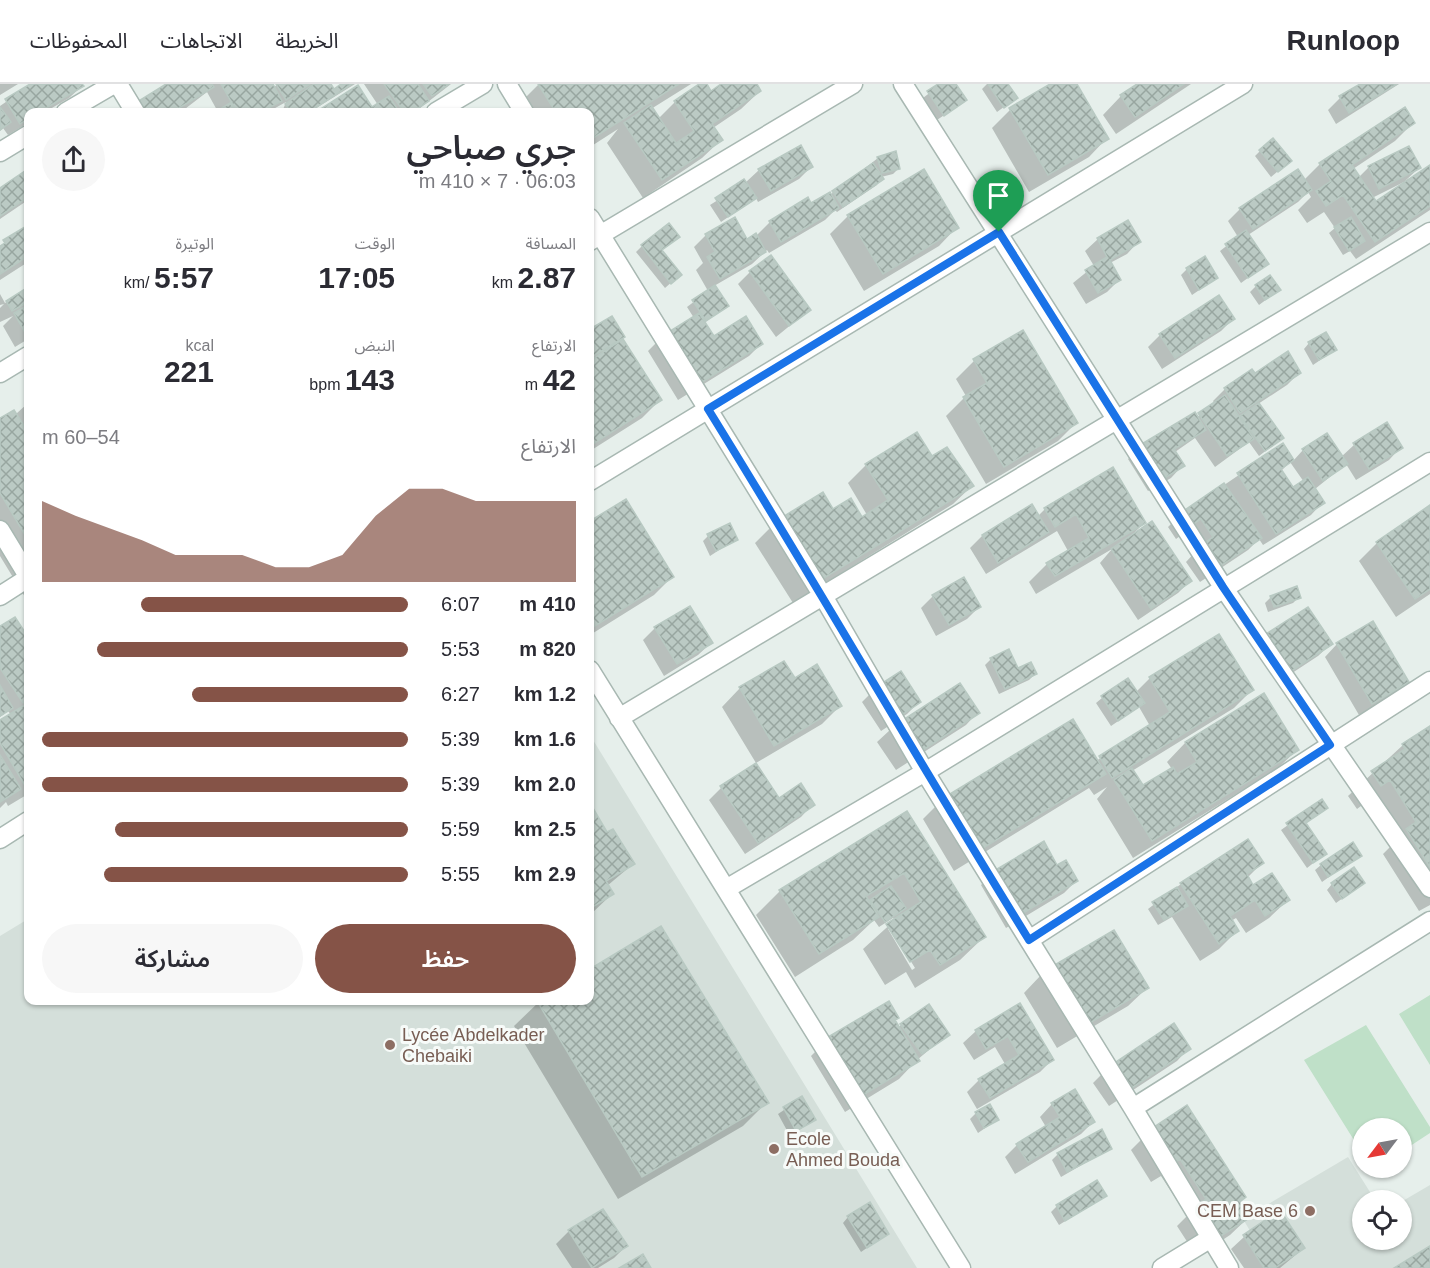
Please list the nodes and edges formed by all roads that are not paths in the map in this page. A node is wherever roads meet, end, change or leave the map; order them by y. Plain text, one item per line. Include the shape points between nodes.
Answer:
1 (114, 84) edge
2 (118, 84) edge
3 (483, 84) edge
4 (507, 84) edge
5 (854, 84) edge
6 (903, 84) edge
7 (1243, 84) edge
8 (73, 108) edge
9 (133, 108) edge
10 (443, 108) edge
11 (522, 108) edge
12 (24, 137) edge
13 (0, 152) edge
14 (999, 232) junction
15 (1430, 232) edge
16 (595, 238) edge
17 (24, 358) edge
18 (0, 373) edge
19 (708, 409) junction
20 (1116, 420) junction
21 (1430, 462) edge
22 (594, 479) edge
23 (0, 530) edge
24 (24, 570) edge
25 (24, 580) edge
26 (1223, 587) junction
27 (0, 596) edge
28 (823, 596) junction
29 (594, 677) edge
30 (1430, 681) edge
31 (619, 718) junction
32 (1330, 745) junction
33 (925, 772) junction
34 (24, 824) edge
35 (0, 839) edge
36 (1430, 888) edge
37 (726, 889) junction
38 (1430, 921) edge
39 (1029, 940) junction
40 (1133, 1108) junction
41 (1211, 1238) junction
42 (961, 1268) edge
43 (1162, 1268) edge
44 (1228, 1268) edge

1 - 8 street
2 - 9 street
3 - 10 street
4 - 11 street
5 - 16 street
6 - 14 street
7 - 14 street
12 - 13 street
14 - 19 street
14 - 20 street
15 - 20 street
16 - 19 street
17 - 18 street
19 - 22 street
19 - 28 street
20 - 26 street
20 - 28 street
21 - 26 street
23 - 24 street
25 - 27 street
26 - 32 street
26 - 33 street
28 - 31 street
28 - 33 street
29 - 31 street
30 - 32 street
31 - 37 street
32 - 36 street
32 - 39 street
33 - 37 street
33 - 39 street
34 - 35 street
37 - 42 street
38 - 40 street
39 - 40 street
40 - 41 street
41 - 43 street
41 - 44 street

